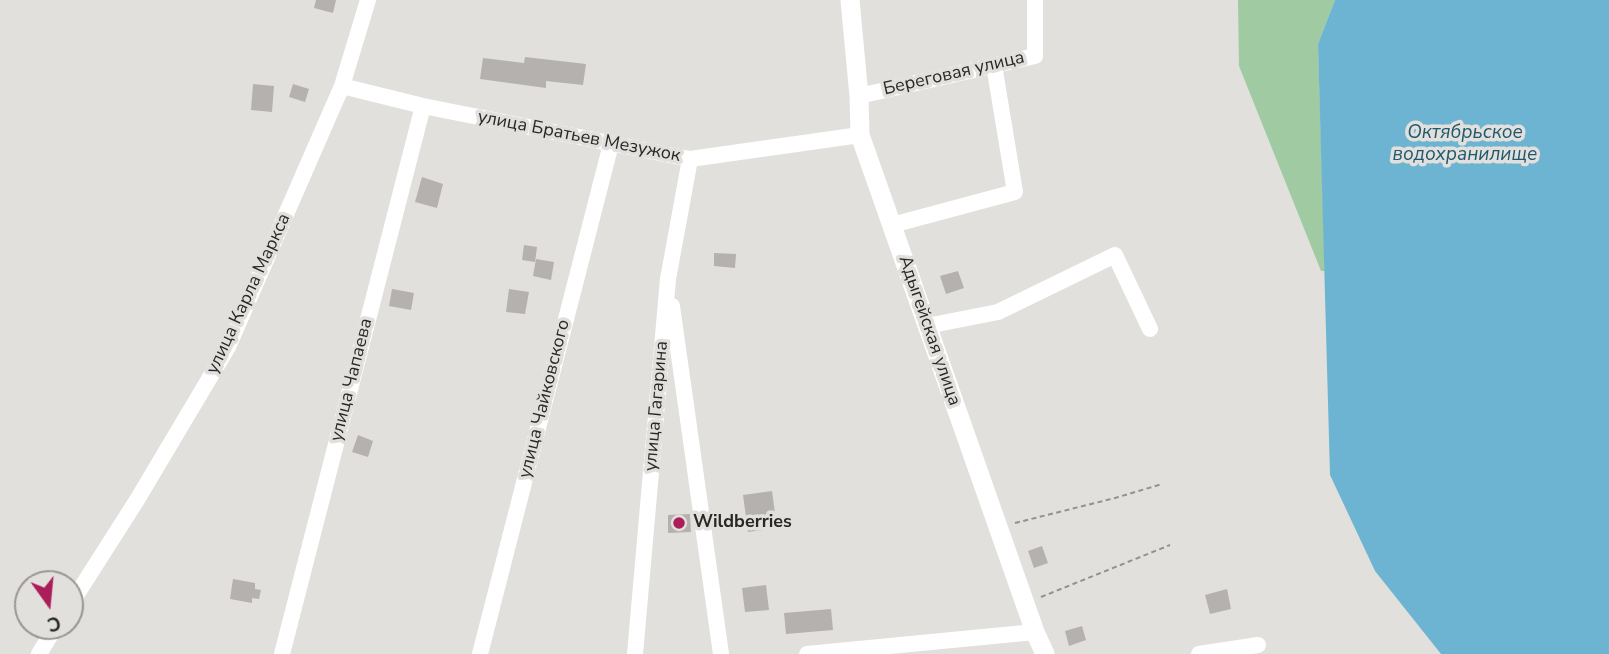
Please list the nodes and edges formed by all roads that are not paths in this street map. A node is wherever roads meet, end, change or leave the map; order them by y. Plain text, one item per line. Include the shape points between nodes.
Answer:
1 (368, 0) edge
2 (850, 0) edge
3 (1034, 0) edge
4 (994, 65) junction
5 (342, 86) junction
6 (859, 96) junction
7 (423, 106) junction
8 (860, 135) junction
9 (611, 144) junction
10 (690, 159) junction
11 (892, 225) junction
12 (668, 279) junction
13 (928, 326) junction
14 (1150, 329) dead end
15 (84, 583) edge
16 (1035, 632) junction
17 (1258, 645) dead end
18 (282, 654) edge
19 (480, 654) edge
20 (635, 654) edge
21 (721, 654) edge
22 (807, 654) edge
23 (1045, 654) edge
24 (1199, 654) edge

1 - 5 street, улица Карла Маркса
2 - 6 main road, Адыгейская улица
3 - 4 street, Береговая улица via 1035,56
4 - 6 street, Береговая улица
4 - 11 street via 1015,192
5 - 7 street, улица Братьев Мезужок
5 - 15 street, улица Карла Маркса via 228,347
6 - 8 main road, Адыгейская улица
7 - 9 street, улица Братьев Мезужок
7 - 18 street, улица Чапаева
8 - 10 street, улица Братьев Мезужок
8 - 11 main road, Адыгейская улица
9 - 10 street, улица Братьев Мезужок
9 - 19 street, улица Чайковского
10 - 12 street, улица Гагарина
11 - 13 main road, Адыгейская улица
12 - 20 street, улица Гагарина
12 - 21 street
13 - 14 street via 998,312 1115,255
13 - 16 main road, Адыгейская улица
16 - 22 street
16 - 23 main road, Адыгейская улица
17 - 24 street

